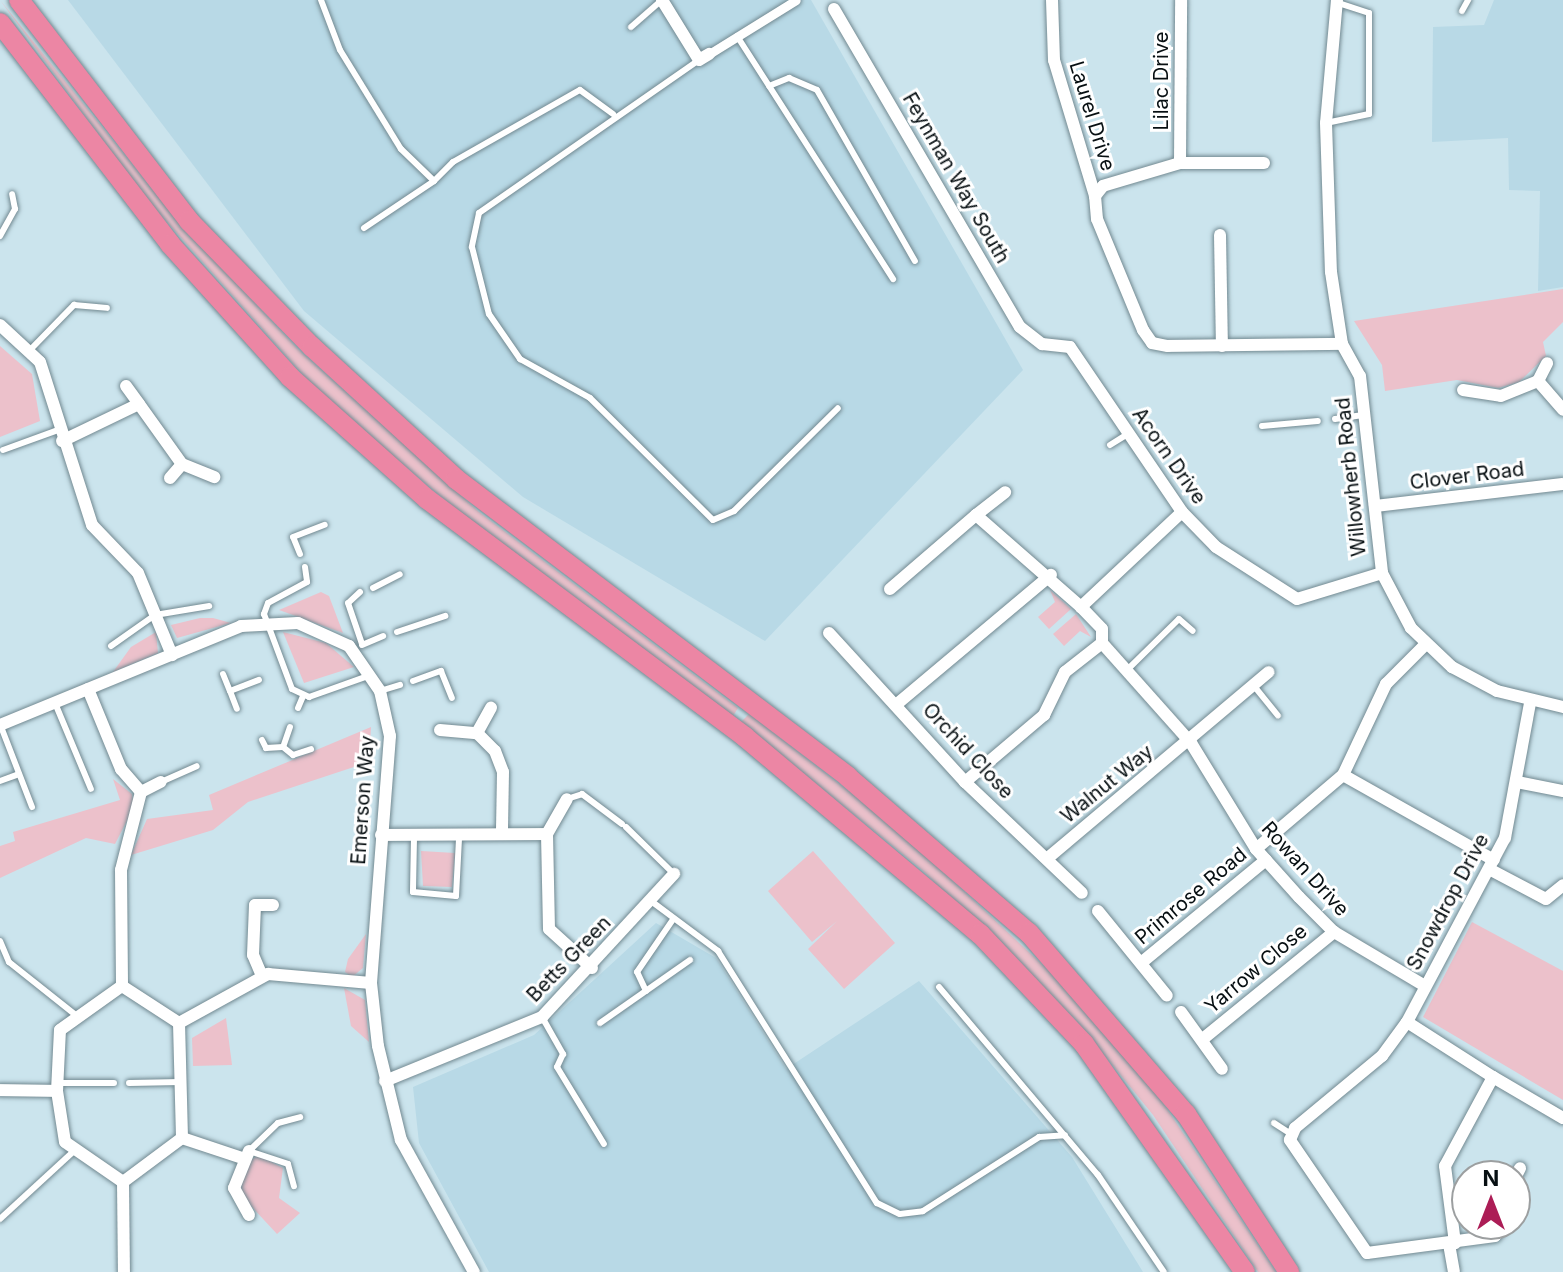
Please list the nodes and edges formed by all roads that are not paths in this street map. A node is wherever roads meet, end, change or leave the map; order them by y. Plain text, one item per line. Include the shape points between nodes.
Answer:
1 (19, 0) edge
2 (321, 0) edge
3 (662, 0) edge
4 (796, 0) edge
5 (1052, 0) edge
6 (1181, 0) edge
7 (1468, 0) edge
8 (1336, 1) edge
9 (831, 5) edge
10 (1462, 11) dead end
11 (0, 23) edge
12 (631, 27) dead end
13 (737, 36) junction
14 (704, 57) junction
15 (769, 86) junction
16 (613, 114) junction
17 (1326, 123) junction
18 (1180, 163) junction
19 (1264, 163) dead end
20 (434, 181) junction
21 (12, 194) dead end
22 (1095, 196) junction
23 (364, 228) dead end
24 (1220, 235) dead end
25 (0, 236) edge
26 (915, 261) dead end
27 (893, 279) dead end
28 (107, 308) dead end
29 (3, 332) edge
30 (1342, 344) junction
31 (1222, 346) junction
32 (1070, 347) joint
33 (31, 349) junction
34 (1547, 363) dead end
35 (1538, 381) junction
36 (126, 386) dead end
37 (1463, 390) dead end
38 (139, 404) junction
39 (838, 408) dead end
40 (1563, 410) edge
41 (1365, 415) junction
42 (1335, 419) dead end
43 (1318, 421) dead end
44 (1262, 426) dead end
45 (1129, 433) junction
46 (60, 436) junction
47 (1110, 445) dead end
48 (3, 450) dead end
49 (182, 464) junction
50 (214, 477) dead end
51 (170, 478) dead end
52 (1563, 484) edge
53 (1005, 492) dead end
54 (1375, 506) junction
55 (1182, 512) junction
56 (976, 515) junction
57 (325, 525) dead end
58 (300, 554) dead end
59 (305, 567) dead end
60 (1382, 573) junction
61 (400, 574) dead end
62 (1051, 575) junction
63 (373, 588) dead end
64 (890, 589) dead end
65 (360, 592) dead end
66 (209, 606) dead end
67 (1081, 607) junction
68 (155, 615) junction
69 (445, 616) dead end
70 (265, 622) junction
71 (1193, 631) dead end
72 (397, 632) dead end
73 (829, 633) dead end
74 (383, 636) dead end
75 (1102, 643) junction
76 (1425, 645) junction
77 (111, 646) dead end
78 (359, 649) junction
79 (172, 655) junction
80 (284, 670) junction
81 (1126, 671) junction
82 (1269, 672) dead end
83 (223, 674) dead end
84 (275, 674) dead end
85 (371, 675) junction
86 (259, 680) dead end
87 (413, 681) dead end
88 (400, 685) dead end
89 (1254, 686) junction
90 (88, 689) junction
91 (230, 691) junction
92 (380, 691) junction
93 (303, 696) junction
94 (452, 698) dead end
95 (55, 703) junction
96 (1530, 703) junction
97 (897, 704) junction
98 (1563, 707) edge
99 (298, 708) dead end
100 (491, 708) dead end
101 (237, 709) dead end
102 (1278, 716) dead end
103 (0, 724) edge
104 (290, 727) dead end
105 (440, 730) dead end
106 (477, 733) junction
107 (262, 740) dead end
108 (1191, 743) junction
109 (283, 747) junction
110 (311, 749) dead end
111 (197, 766) dead end
112 (19, 774) junction
113 (1343, 775) junction
114 (0, 781) edge
115 (161, 782) joint
116 (965, 782) junction
117 (1517, 782) junction
118 (91, 789) dead end
119 (1563, 791) edge
120 (141, 792) junction
121 (567, 799) joint
122 (32, 807) dead end
123 (502, 832) junction
124 (547, 834) junction
125 (381, 835) junction
126 (414, 838) junction
127 (459, 838) junction
128 (1256, 849) junction
129 (1049, 857) junction
130 (1266, 860) junction
131 (1492, 864) junction
132 (674, 874) joint
133 (1563, 885) edge
134 (1082, 893) dead end
135 (651, 901) junction
136 (273, 905) dead end
137 (1098, 911) dead end
138 (674, 918) junction
139 (1334, 932) junction
140 (0, 941) edge
141 (690, 960) dead end
142 (1141, 963) junction
143 (592, 968) junction
144 (262, 976) junction
145 (371, 983) junction
146 (122, 986) junction
147 (1425, 986) junction
148 (939, 987) dead end
149 (646, 991) junction
150 (1167, 996) dead end
151 (1181, 1012) dead end
152 (77, 1016) junction
153 (542, 1017) junction
154 (1407, 1022) junction
155 (179, 1023) junction
156 (600, 1023) dead end
157 (1204, 1038) junction
158 (1222, 1069) dead end
159 (1493, 1077) junction
160 (385, 1081) junction
161 (181, 1082) junction
162 (114, 1083) dead end
163 (129, 1083) dead end
164 (58, 1087) junction
165 (0, 1090) edge
166 (300, 1117) dead end
167 (1563, 1118) edge
168 (1274, 1123) dead end
169 (1291, 1134) junction
170 (1065, 1135) junction
171 (182, 1138) junction
172 (604, 1144) dead end
173 (76, 1149) junction
174 (245, 1154) junction
175 (123, 1182) junction
176 (294, 1186) dead end
177 (249, 1215) dead end
178 (0, 1219) edge
179 (1474, 1240) edge
180 (1452, 1244) junction
181 (1289, 1267) edge
182 (124, 1272) edge
183 (474, 1272) edge
184 (1164, 1272) edge
185 (1245, 1272) edge
186 (1454, 1272) edge

1 - 181 highway via 189,221 312,347 456,479 848,777 1029,933 1186,1114
2 - 20 lane via 340,50 401,149
3 - 12 lane
3 - 14 street
4 - 13 street
5 - 22 street, Laurel Drive via 1054,60
6 - 18 street, Lilac Drive
7 - 10 lane
8 - 17 street, Willowherb Road
8 - 17 lane via 1369,13 1369,114
9 - 32 street, Feynman Way South via 1020,327 1042,344
11 - 185 highway via 170,244 290,377 427,499 770,756 980,934 1084,1044
13 - 14 street
13 - 15 lane
14 - 16 lane
15 - 26 lane via 789,78 817,90
15 - 27 lane
16 - 20 lane via 580,90 453,162
16 - 39 lane via 492,201 474,222 476,269 507,347 590,398 713,520 734,511
17 - 30 street, Willowherb Road
18 - 19 street
18 - 22 street via 1103,186
20 - 23 lane
21 - 25 lane via 15,209
22 - 31 street, Laurel Drive via 1097,219 1152,343
24 - 31 street
28 - 33 lane via 74,305
29 - 33 street
30 - 31 street
30 - 41 street, Willowherb Road via 1360,376
32 - 45 street, Acorn Drive
33 - 46 street
34 - 35 street
35 - 37 street via 1501,396
35 - 40 street
36 - 38 street
38 - 46 street
38 - 49 street
41 - 42 lane
41 - 54 street, Willowherb Road
43 - 44 lane
45 - 47 lane
45 - 55 street, Acorn Drive
46 - 48 lane
46 - 68 street via 92,525 138,573
49 - 50 street
49 - 51 street
52 - 54 street, Clover Road
53 - 56 street
54 - 60 street, Willowherb Road
55 - 60 street, Acorn Drive via 1280,594 1312,600
55 - 67 street
56 - 62 street, Rowan Drive via 1035,573
56 - 64 street
57 - 58 lane via 293,537
59 - 70 lane via 307,582 268,603
60 - 76 street, Willowherb Road
61 - 63 lane
62 - 67 street, Rowan Drive
62 - 97 street
65 - 78 lane via 348,603
66 - 68 lane
67 - 75 street, Rowan Drive via 1102,629
68 - 77 lane
68 - 79 street
69 - 72 lane
70 - 78 street, Emerson Way via 298,623
70 - 79 street, Emerson Way
70 - 80 lane
71 - 81 lane via 1179,619
73 - 97 street, Orchid Close
74 - 78 lane
75 - 81 street, Rowan Drive
75 - 116 street via 1065,672 1044,715
76 - 96 street, Willowherb Road via 1452,667
76 - 113 street via 1386,684
78 - 85 street, Emerson Way
79 - 90 street, Emerson Way
80 - 84 lane
80 - 93 lane
81 - 108 street, Rowan Drive
82 - 89 street
83 - 91 lane
85 - 92 street, Emerson Way
85 - 93 lane
86 - 91 lane
87 - 94 lane via 441,671
88 - 92 lane
89 - 102 lane
89 - 108 street
90 - 95 street, Emerson Way
90 - 120 street via 121,769
91 - 101 lane
92 - 125 street, Emerson Way via 390,736
93 - 99 lane
95 - 103 street, Emerson Way
95 - 118 lane
96 - 98 street, Willowherb Road
96 - 117 street, Snowdrop Drive
97 - 116 street, Orchid Close
100 - 106 street
103 - 112 lane
104 - 109 lane
105 - 106 street
106 - 123 street via 503,772
107 - 109 lane via 266,748
108 - 128 street, Rowan Drive
108 - 129 street, Walnut Way
109 - 110 lane via 293,755
111 - 115 lane
112 - 114 lane
112 - 122 lane
113 - 128 street
113 - 131 street
115 - 120 street
116 - 129 street, Orchid Close
117 - 119 street
117 - 131 street, Snowdrop Drive
120 - 146 street via 121,870
121 - 124 street
121 - 132 lane via 582,794
123 - 124 street
123 - 127 street
124 - 143 street via 549,929
125 - 126 street
125 - 145 street, Emerson Way
126 - 127 street
126 - 127 lane via 413,892 456,896
128 - 130 street, Rowan Drive
129 - 134 street, Orchid Close
130 - 139 street, Rowan Drive
130 - 142 street, Primrose Road
131 - 133 street via 1546,899
131 - 147 street, Snowdrop Drive
132 - 135 street, Betts Green
135 - 138 lane
135 - 143 street, Betts Green
136 - 144 street via 255,905 253,955
137 - 142 street
138 - 149 lane via 637,972
138 - 170 lane via 718,951 866,1188 891,1211 923,1211 1039,1137
139 - 147 street, Rowan Drive
139 - 157 street, Yarrow Close
140 - 152 lane via 9,962
141 - 149 lane
142 - 150 street
143 - 153 street, Betts Green
144 - 145 street
144 - 155 street
145 - 160 street, Emerson Way
146 - 152 street
146 - 155 street
147 - 154 street, Snowdrop Drive
148 - 170 lane
149 - 156 lane
151 - 157 street
152 - 164 street via 60,1030
153 - 160 street, Betts Green
153 - 172 lane via 563,1054 557,1067
154 - 159 street
154 - 169 street, Snowdrop Drive via 1382,1056
155 - 161 street
157 - 158 street
159 - 167 street
159 - 180 street via 1445,1166
160 - 183 street, Emerson Way via 410,1158
161 - 163 lane
161 - 171 street
162 - 164 lane
164 - 165 street
164 - 173 street via 59,1132
166 - 174 lane via 278,1123
168 - 169 lane
169 - 180 street via 1361,1249 1382,1254
170 - 184 lane
171 - 174 street
171 - 175 street
173 - 175 street
173 - 178 lane
174 - 176 lane via 288,1164
174 - 177 street via 234,1198
175 - 182 street
179 - 180 street
180 - 186 street

